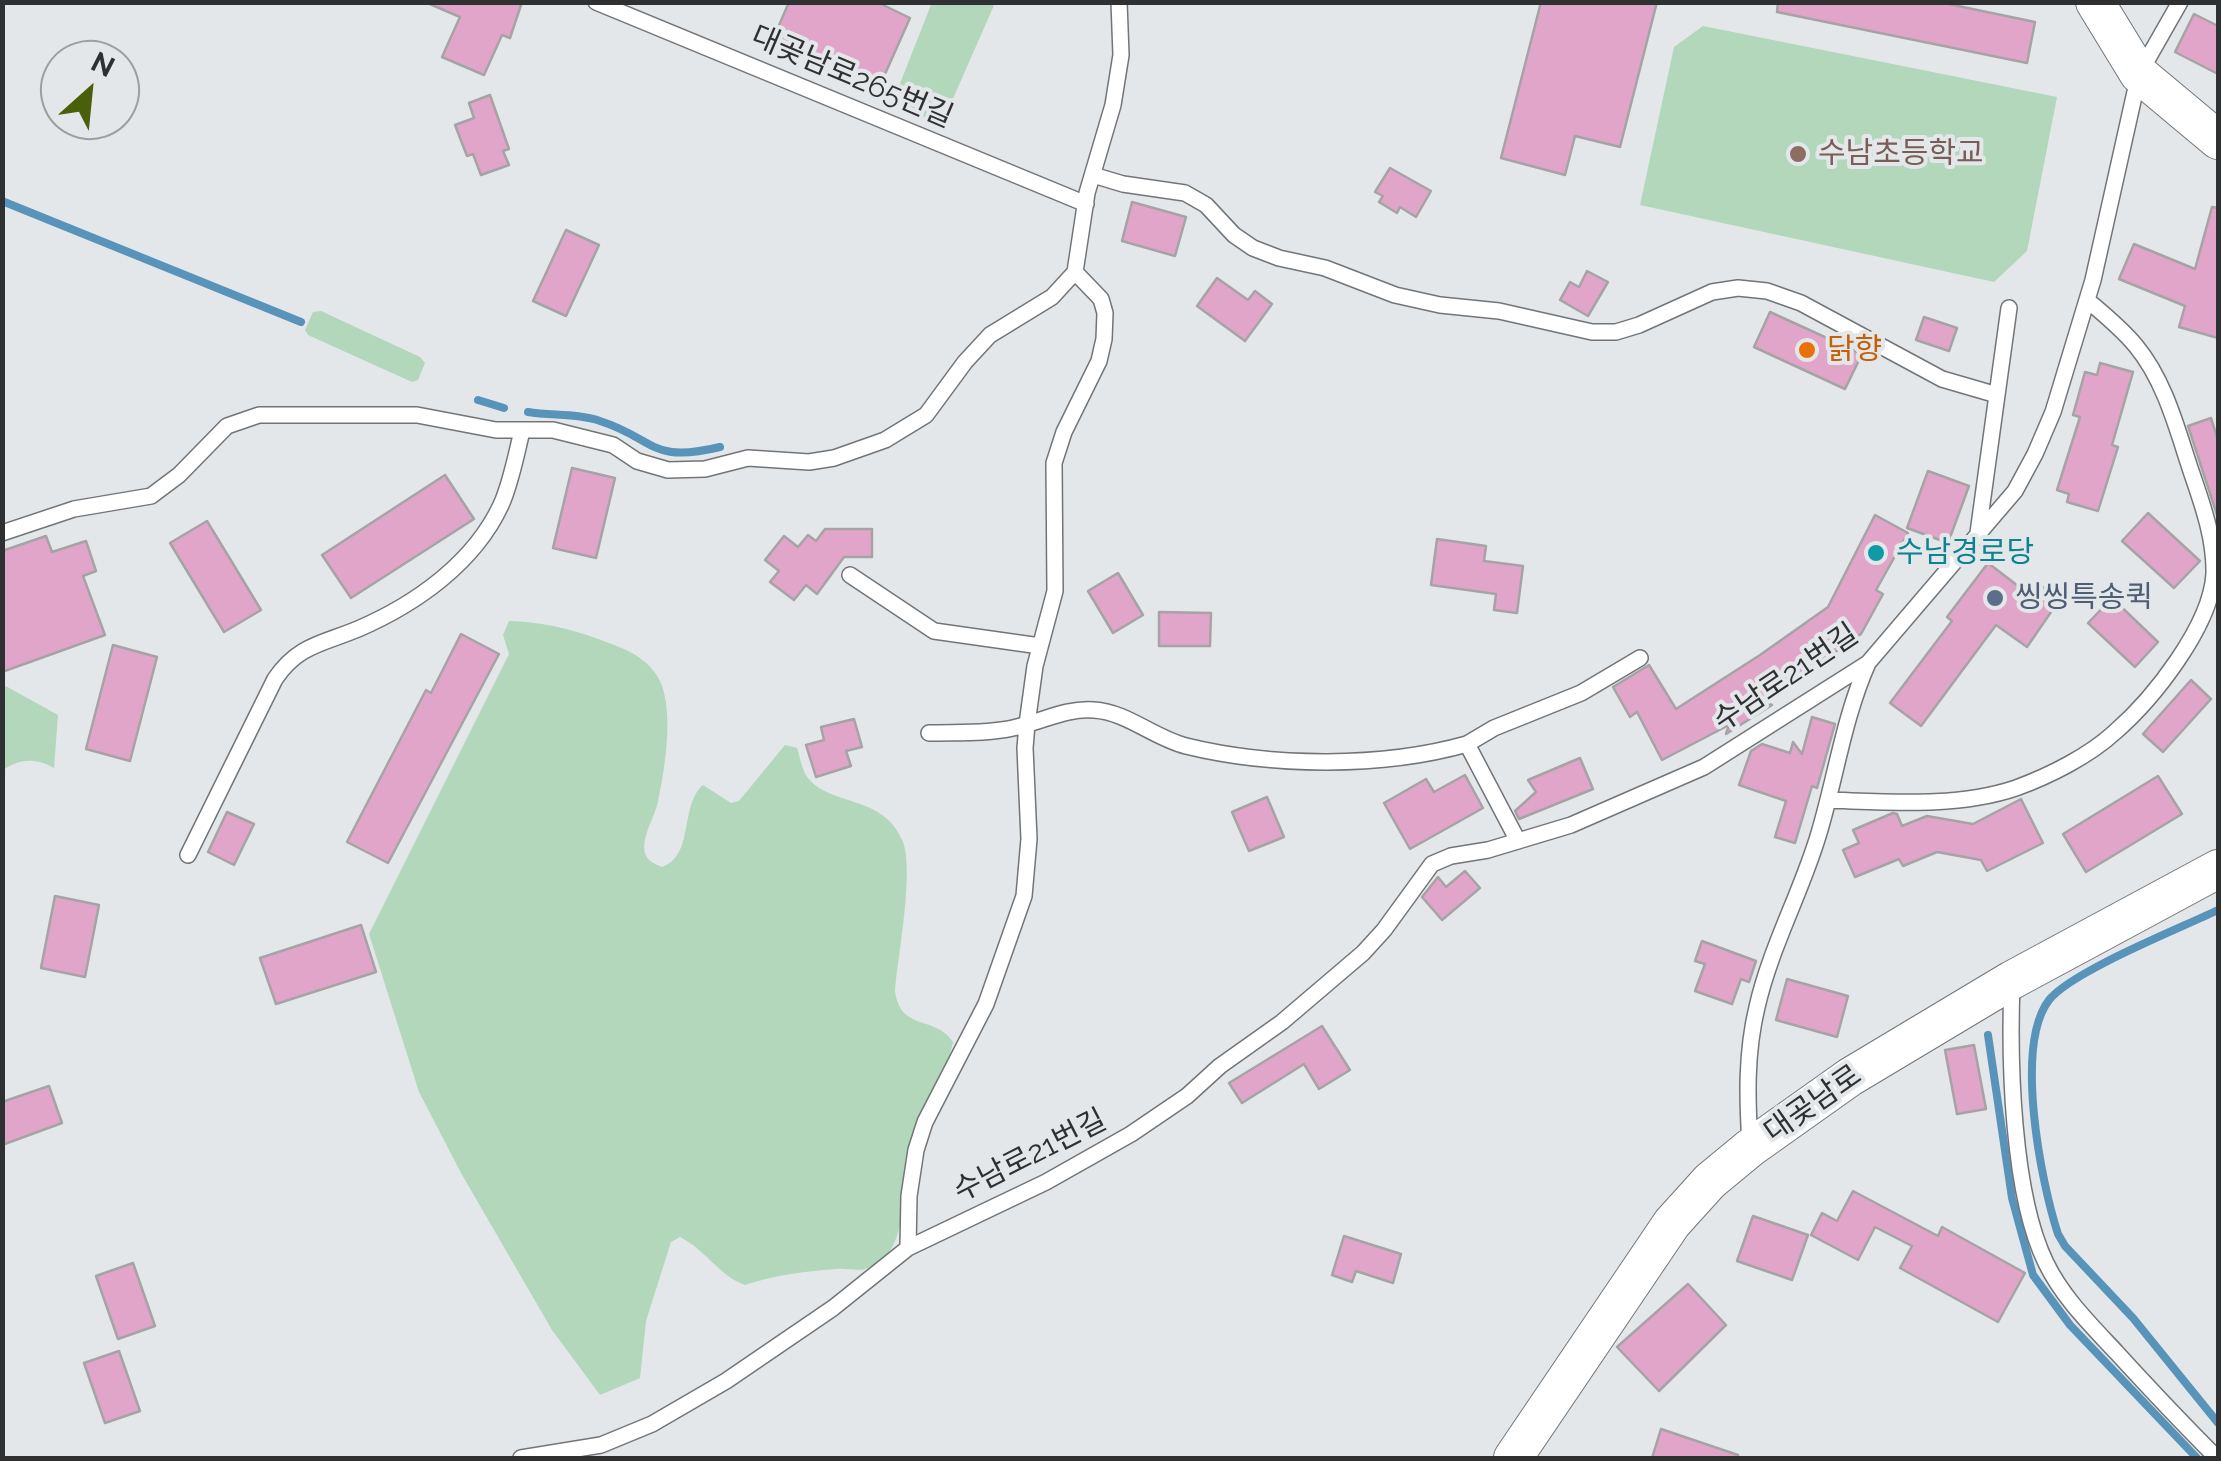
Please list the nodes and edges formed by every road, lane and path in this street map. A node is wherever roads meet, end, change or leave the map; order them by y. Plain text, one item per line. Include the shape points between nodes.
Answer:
1 (596, 2) edge
2 (1119, 2) edge
3 (2095, 2) edge
4 (2180, 2) edge
5 (2139, 74) junction
6 (2218, 140) edge
7 (1093, 175) junction
8 (1086, 204) junction
9 (1075, 272) junction
10 (2086, 300) junction
11 (2010, 308) dead end
12 (1997, 395) junction
13 (522, 431) junction
14 (2, 533) edge
15 (1977, 537) junction
16 (850, 575) dead end
17 (1040, 646) junction
18 (1640, 658) dead end
19 (1868, 663) junction
20 (1027, 724) junction
21 (928, 733) dead end
22 (1467, 744) junction
23 (1828, 800) junction
24 (1518, 841) junction
25 (188, 855) dead end
26 (2218, 869) edge
27 (2012, 980) junction
28 (1750, 1148) junction
29 (908, 1248) junction
30 (522, 1458) edge
31 (1513, 1458) edge
32 (2217, 1458) edge

1 - 8 lane, 대곶남로265번길
2 - 7 lane via 1121,55
3 - 5 street
4 - 5 lane, 수남로21번길
5 - 6 street
5 - 10 lane, 수남로21번길
7 - 8 lane
7 - 12 lane via 1185,193 1253,248 1395,295 1592,332 1640,325 1712,292 1767,291 1942,379
8 - 9 lane
9 - 13 lane via 1052,297 976,349 926,415 886,440 834,458 748,458 668,470 580,434
9 - 17 lane via 1101,299 1104,338 1057,448 1055,591
10 - 15 lane, 수남로21번길 via 2035,454
10 - 23 lane via 2151,368 2180,438 2212,542 2211,593 2202,618 2113,735 2046,774 2015,788 1953,800
11 - 12 lane
12 - 15 lane
13 - 14 lane via 417,415 259,415 226,426 151,496 74,508
13 - 25 lane via 502,503 444,578 412,602 289,659
15 - 19 lane, 수남로21번길
16 - 17 lane via 934,631
17 - 20 lane
18 - 22 lane via 1581,693
19 - 23 lane
19 - 24 lane, 수남로21번길 via 1704,767
20 - 21 lane
20 - 22 lane via 1091,709 1185,746 1295,760 1392,760
20 - 29 lane via 1024,896 986,1004 925,1122 916,1150
22 - 24 lane
23 - 28 lane via 1757,1005 1746,1076
24 - 29 lane, 수남로21번길 via 1432,864 1363,953 1131,1134
26 - 27 street, 대곶남로
27 - 28 street, 대곶남로 via 1850,1077
27 - 32 lane via 2020,1160 2046,1263 2078,1310
28 - 31 street, 대곶남로 via 1672,1224
29 - 30 lane, 수남로21번길 via 834,1308 652,1424 600,1446

